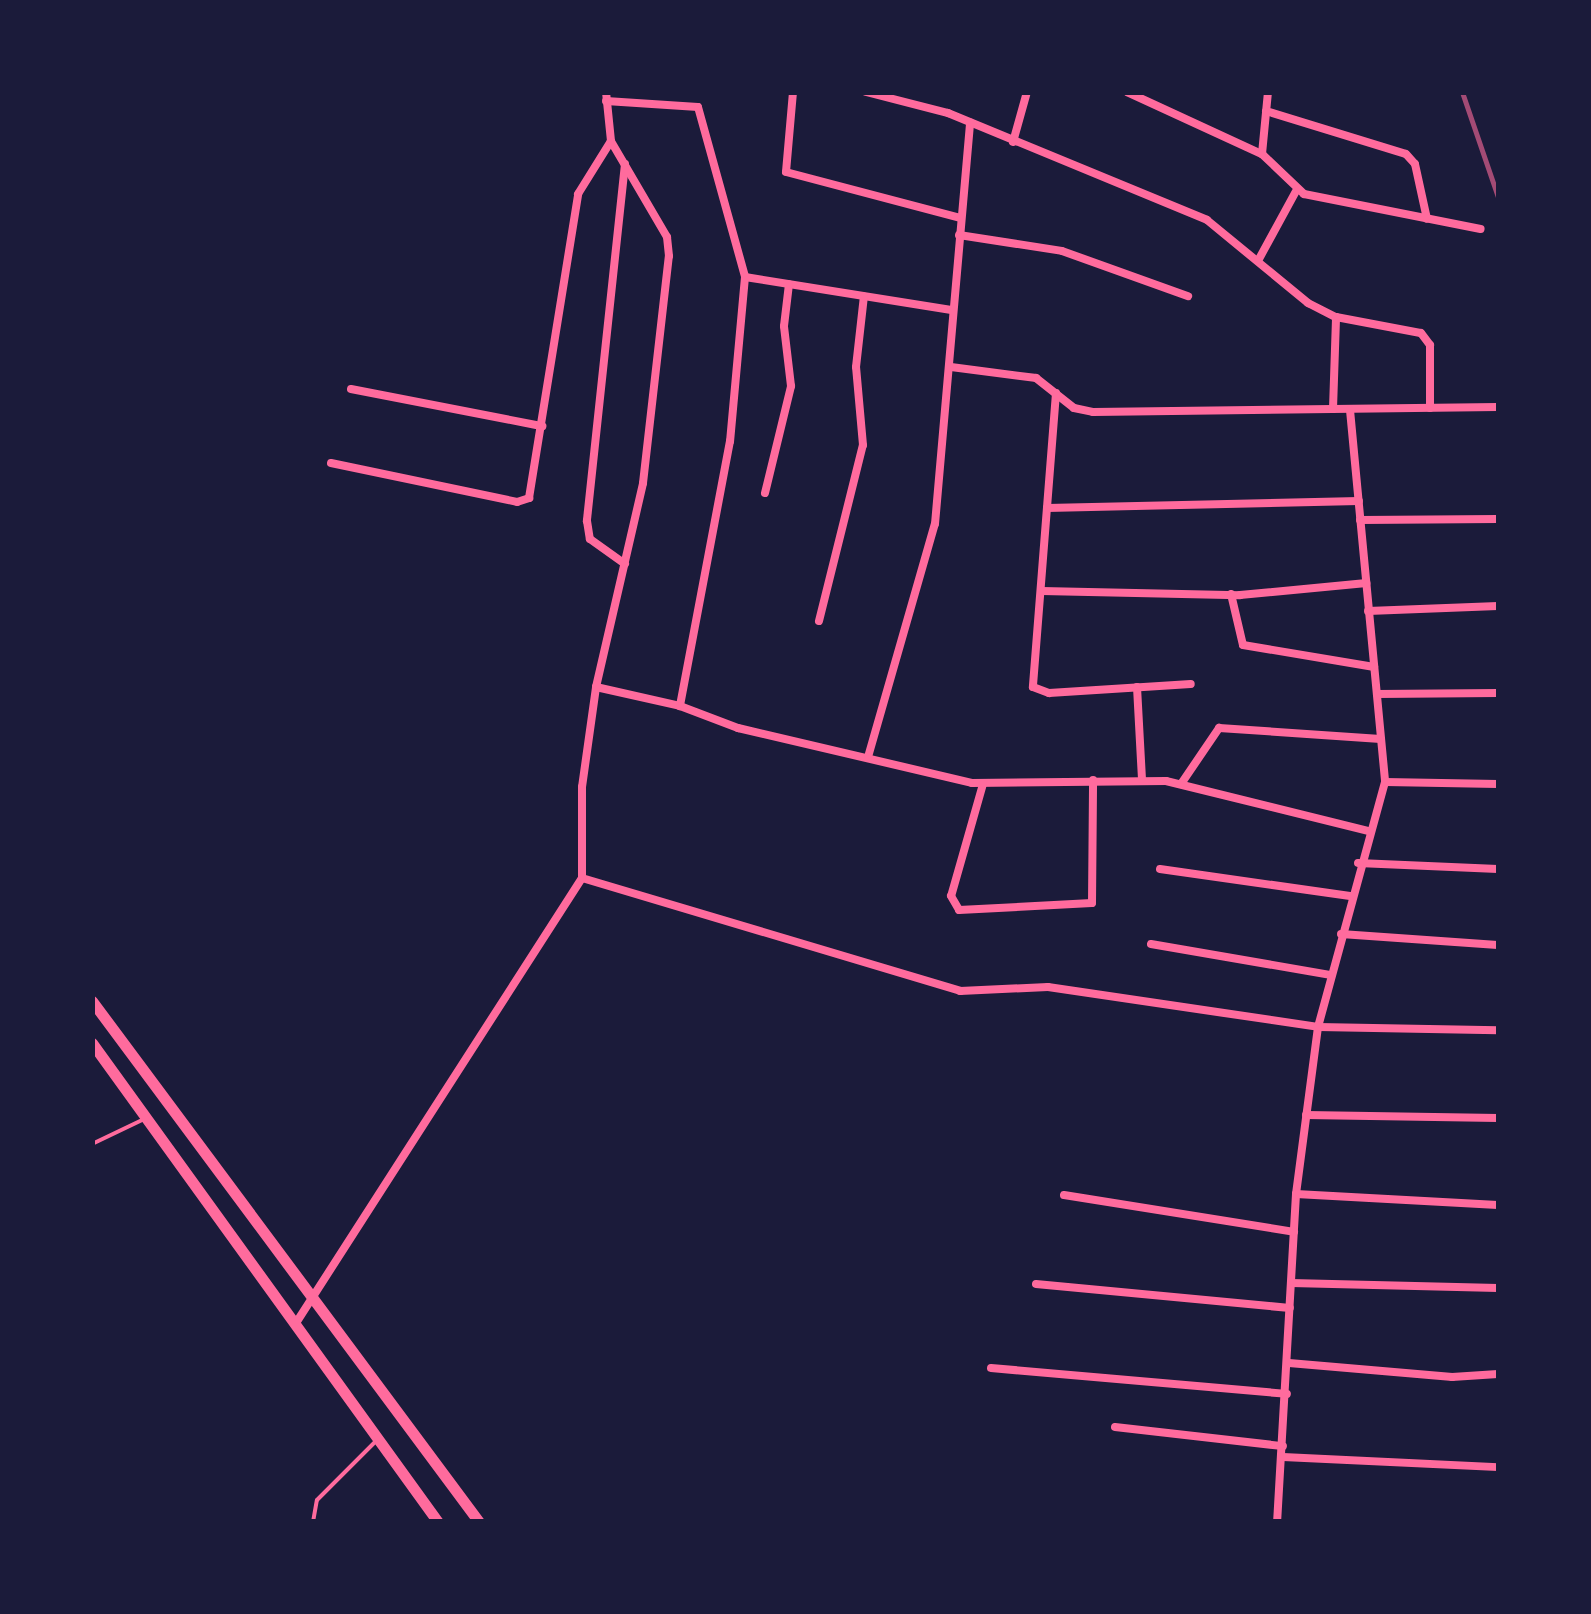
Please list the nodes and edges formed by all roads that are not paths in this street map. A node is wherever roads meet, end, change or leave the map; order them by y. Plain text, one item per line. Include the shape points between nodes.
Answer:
1 (793, 92) edge
2 (866, 92) edge
3 (1027, 92) edge
4 (1127, 92) edge
5 (1268, 92) edge
6 (606, 96) edge
7 (1266, 110) junction
8 (970, 123) junction
9 (611, 141) junction
10 (1013, 142) junction
11 (1262, 154) junction
12 (625, 164) junction
13 (1296, 191) junction
14 (960, 218) junction
15 (1428, 218) junction
16 (1481, 229) dead end
17 (959, 235) junction
18 (1259, 259) junction
19 (745, 277) junction
20 (789, 284) junction
21 (864, 296) junction
22 (1188, 296) dead end
23 (952, 310) junction
24 (1336, 317) junction
25 (951, 368) junction
26 (351, 389) dead end
27 (1056, 393) junction
28 (1498, 407) edge
29 (1430, 408) junction
30 (1333, 409) junction
31 (1350, 410) junction
32 (542, 426) junction
33 (331, 463) dead end
34 (765, 493) dead end
35 (1359, 501) junction
36 (1047, 508) junction
37 (1360, 520) junction
38 (1498, 520) edge
39 (625, 564) junction
40 (1366, 583) junction
41 (1042, 591) junction
42 (1231, 594) junction
43 (1498, 606) edge
44 (1368, 611) junction
45 (819, 621) dead end
46 (1374, 668) junction
47 (1191, 684) dead end
48 (596, 687) junction
49 (1136, 687) junction
50 (1498, 693) edge
51 (1376, 694) junction
52 (680, 706) junction
53 (1381, 739) junction
54 (868, 757) junction
55 (1142, 779) junction
56 (1093, 780) junction
57 (1385, 782) junction
58 (983, 784) junction
59 (1181, 784) junction
60 (1498, 784) edge
61 (1368, 831) junction
62 (1358, 863) junction
63 (1160, 869) dead end
64 (1498, 869) edge
65 (582, 878) junction
66 (1350, 896) junction
67 (1341, 934) junction
68 (1151, 944) dead end
69 (1498, 945) edge
70 (1331, 974) junction
71 (92, 1000) edge
72 (1318, 1027) junction
73 (1498, 1030) edge
74 (94, 1047) edge
75 (1306, 1115) junction
76 (147, 1118) junction
77 (1498, 1118) edge
78 (92, 1144) edge
79 (1296, 1194) junction
80 (1064, 1195) dead end
81 (1498, 1205) edge
82 (1294, 1232) junction
83 (1291, 1283) junction
84 (1036, 1284) dead end
85 (1498, 1288) edge
86 (316, 1296) junction
87 (1290, 1308) junction
88 (296, 1323) junction
89 (1289, 1363) junction
90 (991, 1368) dead end
91 (1498, 1374) edge
92 (1287, 1394) junction
93 (1116, 1428) dead end
94 (378, 1438) junction
95 (1283, 1446) junction
96 (1283, 1458) junction
97 (1498, 1467) edge
98 (313, 1522) edge
99 (438, 1522) edge
100 (479, 1522) edge
101 (1278, 1522) edge

1 - 14 street via 786,172
2 - 8 street
3 - 10 street
4 - 11 street
5 - 7 street
6 - 9 street
6 - 19 street via 698,106
7 - 11 street
7 - 15 street via 1406,154 1415,164
8 - 10 street
8 - 14 street
9 - 12 street
9 - 32 street via 578,194
10 - 18 street via 1208,220
11 - 13 street
12 - 39 street via 667,237 670,256 643,483
12 - 39 street via 587,521 590,539
13 - 15 street
13 - 18 street
14 - 17 street
15 - 16 street
17 - 22 street via 1050,248
17 - 23 street
18 - 24 street via 1308,303
19 - 20 street
19 - 52 street via 730,440
20 - 21 street
20 - 34 street via 784,326 791,386
21 - 23 street
21 - 45 street via 856,367 863,446
23 - 25 street
24 - 29 street via 1427,336
24 - 30 street
25 - 27 street via 1036,378
25 - 54 street via 935,524
26 - 32 street
27 - 30 street via 1074,408 1094,412
27 - 36 street
28 - 29 street
29 - 31 street
30 - 31 street
31 - 35 street
32 - 33 street via 525,501
35 - 36 street
35 - 37 street
36 - 41 street
37 - 38 street
37 - 40 street
39 - 48 street
40 - 42 street
40 - 44 street
41 - 42 street
41 - 49 street via 1036,691
42 - 46 street via 1243,645
43 - 44 street
44 - 46 street
46 - 51 street
47 - 49 street
48 - 52 street
48 - 65 street via 582,787
49 - 55 street
50 - 51 street
51 - 53 street
52 - 54 street via 738,728
53 - 57 street
53 - 59 street via 1219,728
54 - 58 street
55 - 56 street
55 - 59 street
56 - 58 street
56 - 58 street via 1092,903 959,910 951,896
57 - 60 street
57 - 61 street
59 - 61 street
61 - 62 street
62 - 64 street
62 - 66 street
63 - 66 street
65 - 72 street via 960,991 1048,987
65 - 86 street
66 - 67 street
67 - 69 street
67 - 70 street
68 - 70 street
70 - 72 street
71 - 86 main road
72 - 73 street
72 - 75 street
74 - 76 main road
75 - 77 street
75 - 79 street
76 - 78 lane
76 - 88 main road
79 - 81 street
79 - 82 street
80 - 82 street
82 - 83 street
83 - 85 street
83 - 87 street
84 - 87 street
86 - 88 street
86 - 100 main road
87 - 89 street
88 - 94 main road
89 - 91 street via 1452,1377
89 - 92 street
90 - 92 street
92 - 95 street
93 - 95 street
94 - 98 lane via 317,1500
94 - 99 main road
95 - 96 street
96 - 97 street
96 - 101 street

